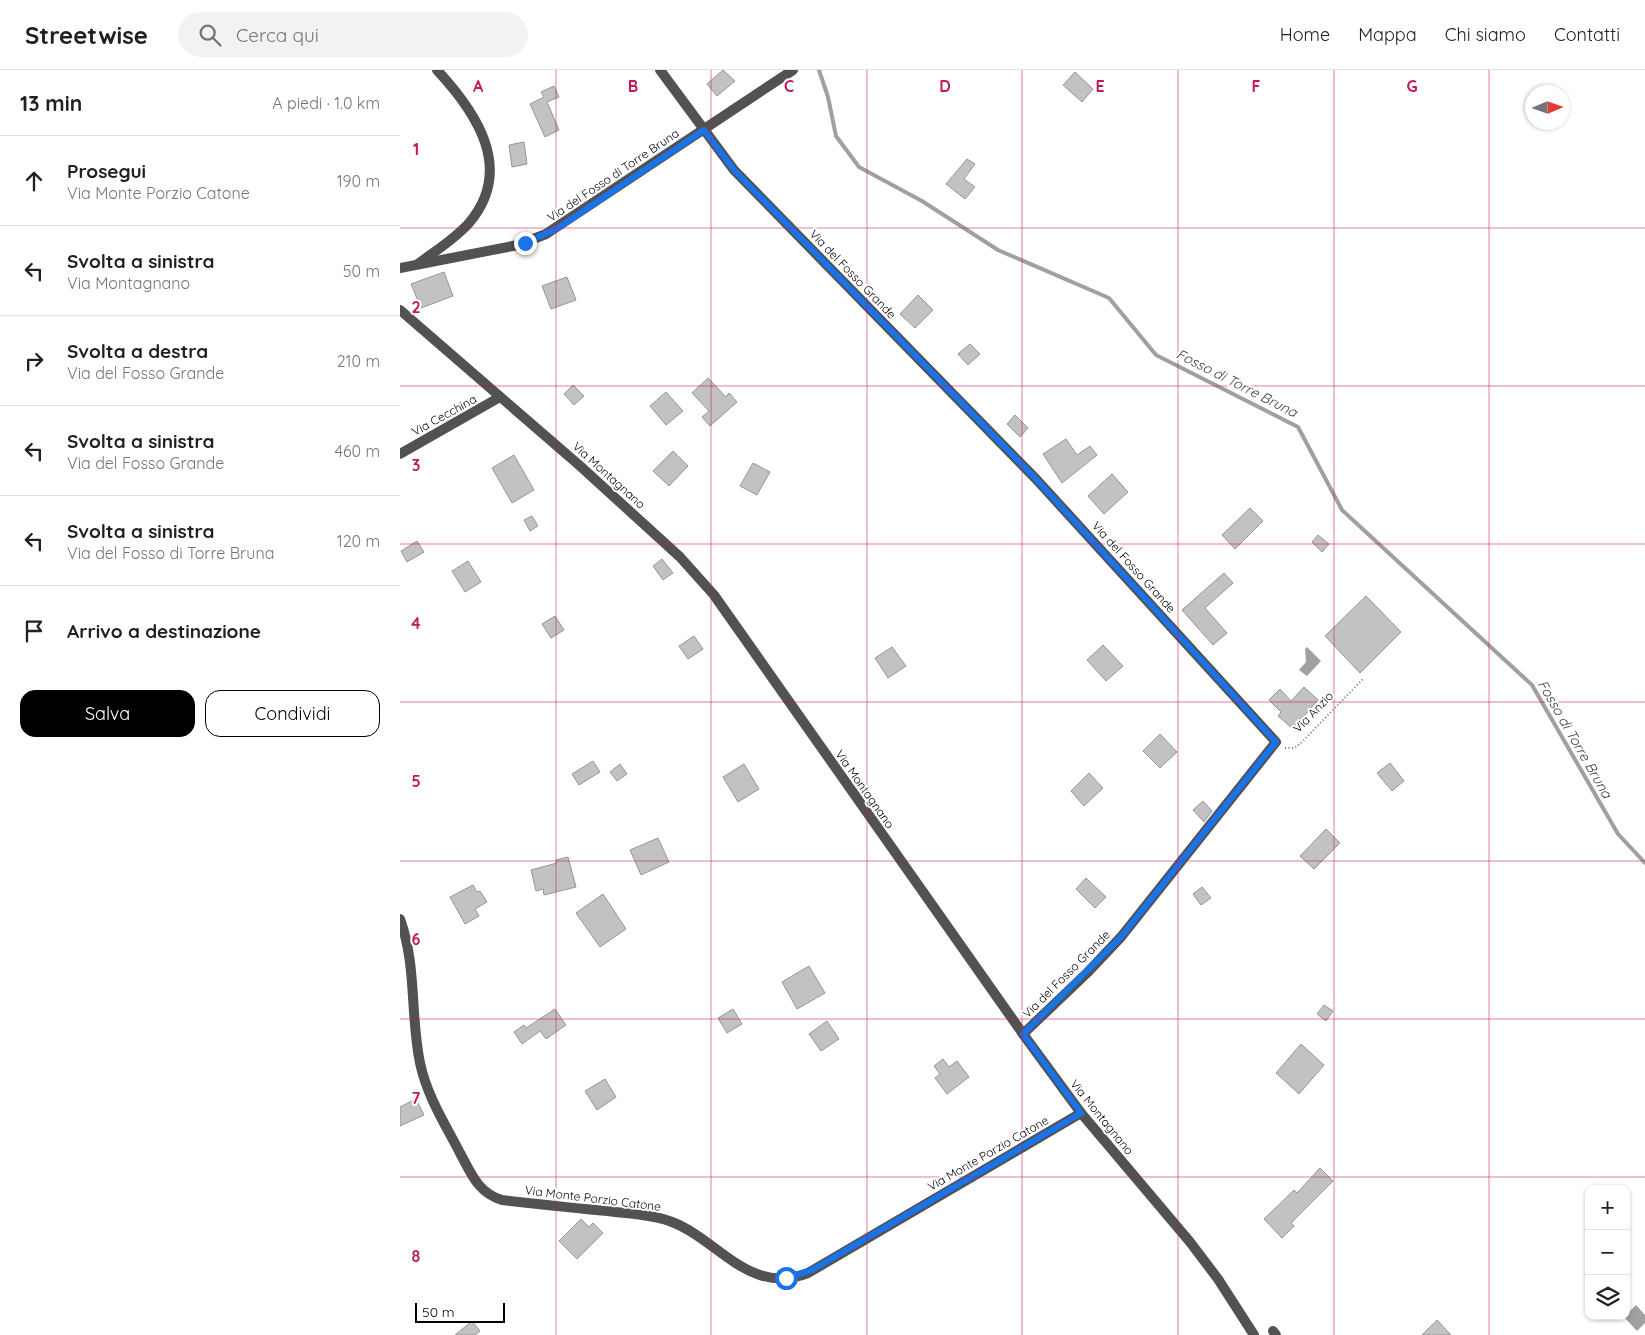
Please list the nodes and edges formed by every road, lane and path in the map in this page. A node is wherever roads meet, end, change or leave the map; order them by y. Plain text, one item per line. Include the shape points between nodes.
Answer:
1 (437, 70) edge
2 (660, 70) edge
3 (793, 70) edge
4 (704, 130) junction
5 (415, 266) junction
6 (400, 268) edge
7 (400, 310) edge
8 (500, 397) junction
9 (400, 454) edge
10 (1363, 680) dead end
11 (1279, 745) junction
12 (400, 919) edge
13 (1023, 1034) junction
14 (1081, 1113) junction
15 (1254, 1335) edge

1 - 5 street via 464,102 480,128 489,158 489,178 483,200 469,223
2 - 4 street, Via del Fosso Grande
3 - 4 street, Via del Fosso di Torre Bruna
4 - 5 street, Via del Fosso di Torre Bruna via 539,238
4 - 11 street, Via del Fosso Grande via 734,170 1036,479
5 - 6 street, Via del Fosso di Torre Bruna
7 - 8 street, Via Montagnano
8 - 9 street, Via Cecchina
8 - 13 street, Via Montagnano via 673,551 714,594
10 - 11 path, Via Anzio via 1300,744 1290,748
11 - 13 street, Via del Fosso Grande via 1121,937
12 - 14 street, Via Monte Porzio Catone via 412,966 419,1056 426,1086 480,1188 502,1200 664,1219 689,1231 740,1267 763,1276 786,1278 808,1272
13 - 14 street, Via Montagnano
14 - 15 street, Via Montagnano via 1190,1242

